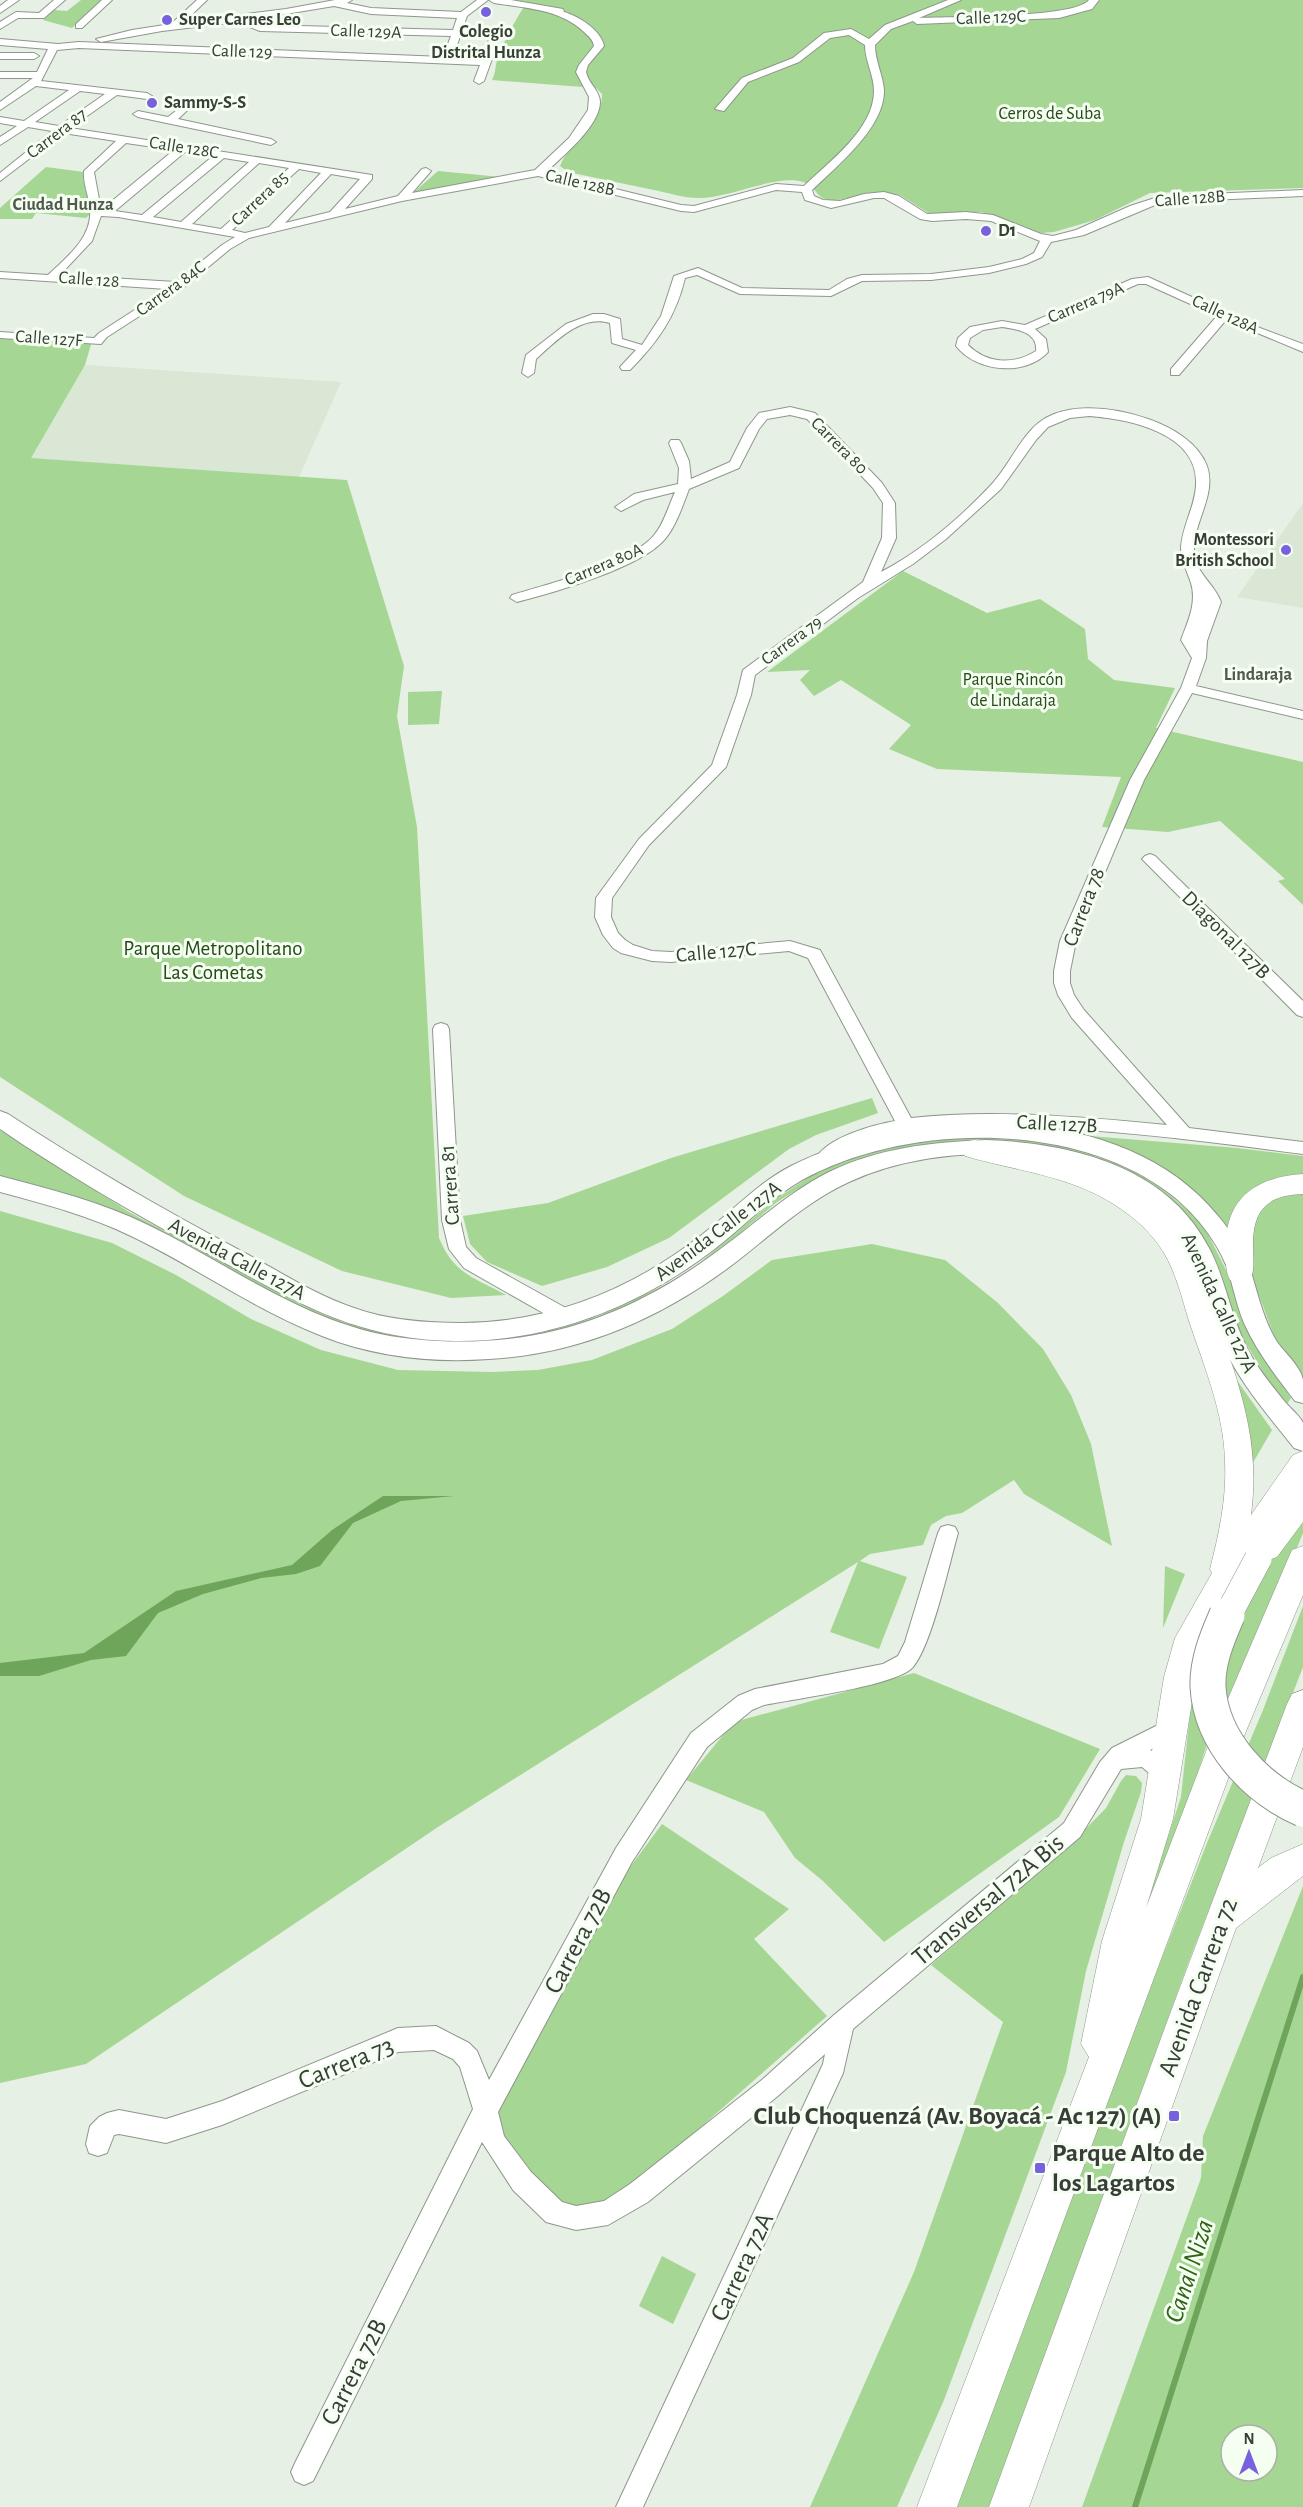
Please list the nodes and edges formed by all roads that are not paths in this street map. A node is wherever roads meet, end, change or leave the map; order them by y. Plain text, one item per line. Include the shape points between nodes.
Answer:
1 (14, 0) edge
2 (60, 0) edge
3 (107, 0) edge
4 (202, 0) edge
5 (347, 0) edge
6 (483, 0) edge
7 (494, 0) edge
8 (956, 0) edge
9 (1094, 0) edge
10 (335, 3) junction
11 (268, 6) dead end
12 (311, 7) junction
13 (0, 10) edge
14 (549, 10) junction
15 (371, 11) junction
16 (409, 14) junction
17 (463, 15) junction
18 (574, 18) junction
19 (239, 19) junction
20 (906, 19) junction
21 (0, 26) edge
22 (79, 26) dead end
23 (174, 26) junction
24 (160, 27) junction
25 (199, 27) junction
26 (260, 30) junction
27 (247, 32) dead end
28 (457, 33) junction
29 (0, 42) edge
30 (298, 42) junction
31 (358, 44) junction
32 (870, 44) junction
33 (79, 45) junction
34 (398, 46) junction
35 (151, 48) junction
36 (51, 51) junction
37 (248, 52) junction
38 (0, 56) edge
39 (447, 60) junction
40 (485, 62) junction
41 (0, 75) edge
42 (37, 79) junction
43 (479, 81) dead end
44 (78, 88) junction
45 (115, 92) junction
46 (191, 102) dead end
47 (0, 106) edge
48 (720, 109) dead end
49 (138, 114) junction
50 (0, 120) edge
51 (24, 123) junction
52 (61, 129) junction
53 (171, 131) junction
54 (221, 131) junction
55 (121, 139) junction
56 (0, 142) edge
57 (271, 142) dead end
58 (183, 148) junction
59 (201, 151) junction
60 (222, 154) junction
61 (257, 160) junction
62 (297, 166) junction
63 (328, 171) junction
64 (426, 171) dead end
65 (538, 173) junction
66 (0, 178) edge
67 (807, 189) junction
68 (1303, 193) edge
69 (402, 198) junction
70 (101, 213) junction
71 (334, 214) junction
72 (145, 218) junction
73 (184, 225) junction
74 (273, 229) junction
75 (224, 232) junction
76 (245, 236) junction
77 (1047, 239) junction
78 (0, 275) edge
79 (52, 277) junction
80 (1148, 280) joint
81 (179, 286) junction
82 (1225, 314) junction
83 (1025, 328) junction
84 (0, 335) edge
85 (97, 342) joint
86 (1301, 345) edge
87 (644, 349) junction
88 (626, 367) dead end
89 (1175, 372) dead end
90 (528, 373) dead end
91 (1050, 420) joint
92 (675, 443) dead end
93 (685, 486) junction
94 (621, 507) dead end
95 (869, 584) junction
96 (517, 598) dead end
97 (1188, 688) junction
98 (1303, 716) edge
99 (1150, 859) dead end
100 (619, 944) joint
101 (1303, 1011) edge
102 (441, 1029) dead end
103 (6, 1125) edge
104 (906, 1125) junction
105 (1185, 1134) junction
106 (1303, 1148) edge
107 (974, 1149) junction
108 (818, 1162) junction
109 (0, 1184) edge
110 (1303, 1184) edge
111 (1240, 1273) junction
112 (566, 1317) junction
113 (1298, 1388) edge
114 (1303, 1441) edge
115 (1303, 1463) edge
116 (1303, 1499) edge
117 (948, 1533) dead end
118 (1303, 1559) edge
119 (1222, 1582) junction
120 (1303, 1704) edge
121 (1172, 1727) junction
122 (1115, 1761) junction
123 (1163, 1787) junction
124 (1303, 1809) edge
125 (1303, 1859) edge
126 (1223, 1918) junction
127 (842, 2023) junction
128 (485, 2111) junction
129 (1086, 2113) junction
130 (98, 2144) dead end
131 (304, 2472) dead end
132 (629, 2507) edge
133 (937, 2507) edge
134 (1009, 2507) edge

1 - 13 street
2 - 21 street via 41,16 16,15
3 - 22 street
4 - 23 street
5 - 10 street
6 - 17 street
7 - 14 street
8 - 20 street
9 - 20 street, Calle 129C via 1089,7 1049,15
10 - 12 street
10 - 15 street
11 - 19 street
12 - 19 street
12 - 30 street
14 - 18 street
14 - 18 street
15 - 16 street
15 - 31 street
16 - 17 street
16 - 34 street
17 - 28 street
18 - 65 street via 598,40 597,52 581,73 595,100 593,112 588,123
19 - 25 street
19 - 25 street via 224,31
19 - 26 street, Calle 129A
20 - 32 street via 888,27
23 - 24 street
23 - 25 street
24 - 33 street
24 - 35 street
26 - 27 street, Calle 129A
26 - 30 street, Calle 129A
26 - 37 street
28 - 34 street, Calle 129A
28 - 39 street
28 - 40 street, Calle 129A via 496,34
29 - 36 street, Calle 129
30 - 31 street, Calle 129
30 - 31 street, Calle 129A
30 - 37 street, Calle 129
31 - 34 street, Calle 129
31 - 34 street, Calle 129A
32 - 48 street via 851,32 827,35 796,60 750,77
32 - 67 street via 870,60 880,90 877,108 856,141
33 - 35 street, Calle 129
33 - 36 street, Calle 129
34 - 39 street, Calle 129
35 - 37 street, Calle 129 via 189,45
36 - 38 street
36 - 42 street
39 - 40 street, Calle 129
40 - 43 street
41 - 42 street
42 - 44 street
42 - 47 street
44 - 45 street
44 - 51 street
45 - 49 street via 148,94
45 - 52 street, Carrera 87
46 - 53 street
49 - 53 street
49 - 55 street
50 - 51 street, Calle 128C
51 - 52 street, Calle 128C
51 - 56 street
52 - 55 street, Calle 128C
52 - 66 street, Carrera 87
53 - 54 street
53 - 55 street, Calle 128C
53 - 58 street, Calle 128C
54 - 57 street
54 - 59 street
55 - 70 street via 89,171
58 - 59 street, Calle 128C
58 - 70 street
59 - 60 street, Calle 128C
60 - 61 street, Calle 128C
60 - 72 street
61 - 62 street, Calle 128C
61 - 73 street
62 - 63 street, Calle 128C
62 - 75 street, Carrera 85
63 - 71 street, Calle 128C via 368,177
63 - 74 street
64 - 69 street
65 - 67 street, Calle 128B via 694,209 776,187
65 - 69 street, Calle 128B
67 - 77 street via 809,198 827,205 882,195 897,198 925,217 994,219
68 - 77 street, Calle 128B via 1161,199 1145,202 1065,237
69 - 71 street, Calle 128B
70 - 72 street, Calle 128B
70 - 79 street via 87,241
71 - 74 street, Calle 128B
72 - 73 street, Calle 128B
73 - 75 street, Calle 128B
74 - 76 street, Calle 128B
75 - 76 street, Calle 128B
76 - 81 street, Carrera 84C via 225,247
77 - 87 street via 1038,255 1026,261 931,277 862,278 831,293 740,291 706,273 689,272 680,276 668,319
78 - 79 street, Calle 128
79 - 81 street, Calle 128
80 - 82 street, Calle 128A
80 - 83 street, Carrera 79A via 1136,281
81 - 85 street, Carrera 84C
82 - 86 street, Calle 128A
82 - 89 street
83 - 83 street via 1002,324 978,327 965,335 962,346 987,362 1026,362 1042,352 1044,346 1041,339
84 - 85 street, Calle 127F
87 - 88 street
87 - 90 street via 616,341 616,321 598,316 560,333 530,358
91 - 95 street, Carrera 79 via 1030,439 1006,476 965,517 900,567
91 - 97 street, Carrera 78 via 1097,412 1119,415 1163,429 1188,446 1200,466 1202,497 1187,548 1189,562 1207,596 1188,640 1198,658
92 - 93 street via 685,463
93 - 94 street, Carrera 80 via 639,497
93 - 95 street, Carrera 80 via 735,465 763,416 790,411 811,416 878,486 889,503 889,538
93 - 96 street, Carrera 80A via 660,538 648,548 604,569
95 - 100 street, Carrera 79 via 748,673 719,767 644,842 604,898 605,926
97 - 98 street
97 - 105 street, Carrera 78 via 1118,822 1068,941 1062,972 1066,995 1077,1014
99 - 101 street, Diagonal 127B
100 - 104 street, Calle 127C via 627,950 671,957 790,946 814,954
102 - 112 street, Carrera 81 via 451,1220 458,1249 470,1263
103 - 112 main road, Avenida Calle 127A via 135,1204 348,1315 392,1325 459,1332 534,1325
104 - 105 street, Calle 127B via 1032,1122
104 - 108 street, Calle 127B via 858,1137
105 - 106 street, Calle 127B
107 - 109 main road, Avenida Calle 127A via 917,1153 867,1165 806,1198 656,1305 607,1328 578,1336 489,1350 394,1345 334,1331 137,1229 82,1207
107 - 114 main road, Avenida Calle 127A via 1010,1149 1074,1158 1105,1169 1160,1202 1182,1224 1194,1244 1236,1348 1274,1406
107 - 119 highway via 1031,1161 1100,1184 1125,1199 1172,1242 1187,1272 1226,1393 1240,1458 1236,1513
108 - 111 main road, Avenida Calle 127A via 876,1144 938,1132 1035,1133 1088,1143 1140,1164 1179,1188 1218,1231
108 - 112 main road, Avenida Calle 127A via 783,1181 659,1278 629,1294
110 - 111 highway via 1268,1190 1249,1204 1241,1222
111 - 113 main road, Avenida Calle 127A via 1259,1331
115 - 119 highway
116 - 124 highway, bridge via 1258,1559 1227,1612 1212,1651 1207,1681 1210,1708 1220,1734 1252,1776
117 - 128 street, Carrera 72B via 915,1645 905,1662 887,1672 762,1696 745,1703 699,1740 624,1855
118 - 129 highway via 1228,1736
119 - 121 highway via 1191,1638
120 - 126 highway, Avenida Carrera 72
121 - 122 street, Transversal 72A Bis via 1127,1750
121 - 123 highway
122 - 123 street via 1132,1756 1149,1758 1159,1769
122 - 127 street, Transversal 72A Bis via 1072,1830
123 - 129 highway via 1157,1819 1119,1941
125 - 126 highway via 1283,1869
126 - 134 highway, Avenida Carrera 72
127 - 128 street, Carrera 73 via 771,2087 639,2193 608,2213 576,2218 555,2213 522,2181 494,2142
127 - 132 street, Carrera 72A via 835,2065
128 - 130 street, Carrera 73 via 469,2059 461,2051 436,2038 398,2040 222,2113 166,2131 119,2122 107,2125
128 - 131 street, Carrera 72B
129 - 133 highway

